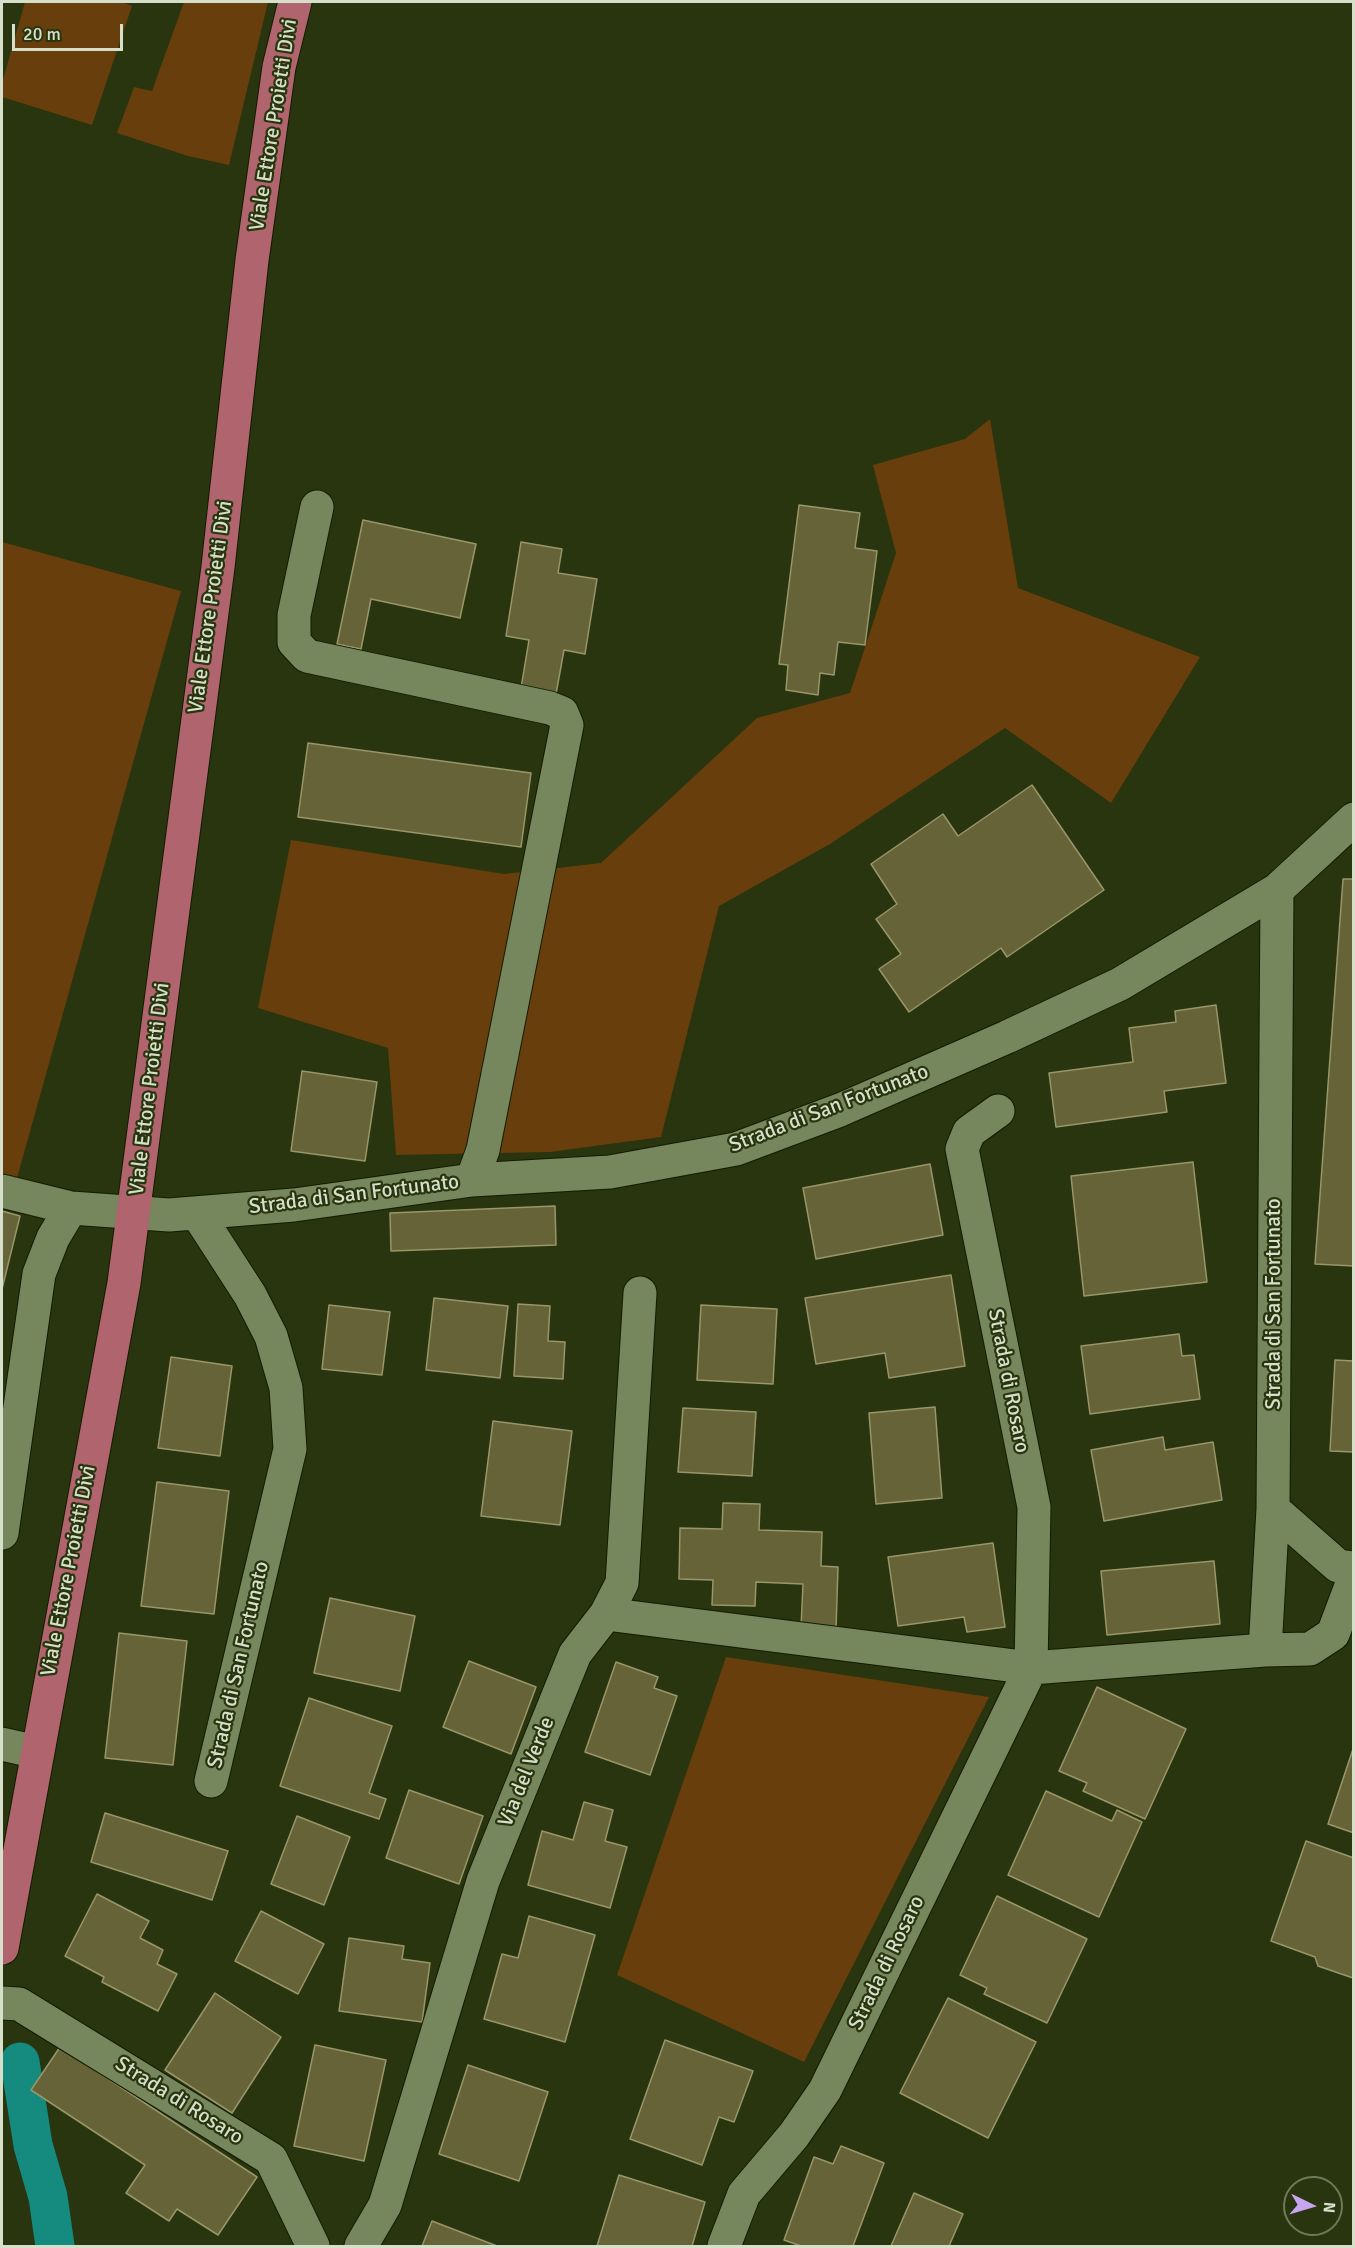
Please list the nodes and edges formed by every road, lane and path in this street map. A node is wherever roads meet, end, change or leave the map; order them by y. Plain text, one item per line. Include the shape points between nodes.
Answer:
1 (295, 2) edge
2 (317, 507) dead end
3 (1353, 819) edge
4 (1277, 890) junction
5 (998, 1111) dead end
6 (472, 1180) junction
7 (2, 1191) edge
8 (71, 1208) junction
9 (197, 1213) junction
10 (134, 1214) junction
11 (640, 1293) dead end
12 (9, 1437) edge
13 (1273, 1509) junction
14 (2, 1533) edge
15 (1353, 1568) edge
16 (1353, 1578) edge
17 (606, 1614) junction
18 (1265, 1650) junction
19 (1031, 1668) junction
20 (2, 1744) edge
21 (37, 1752) junction
22 (212, 1781) dead end
23 (2, 1948) edge
24 (2, 2003) edge
25 (313, 2247) edge
26 (361, 2247) edge
27 (724, 2247) edge

1 - 10 main road, Viale Ettore Proietti Divi via 279,68 254,249 219,556
2 - 6 street via 294,615 294,642 308,656 550,708 561,713 567,725 483,1150
3 - 4 street, Strada di San Fortunato
4 - 6 street, Strada di San Fortunato via 1120,984 840,1110 736,1149 610,1172
4 - 13 street, Strada di San Fortunato
5 - 19 street, Strada di Rosaro via 969,1132 963,1149 1034,1507
6 - 9 street, Strada di San Fortunato via 294,1205
7 - 8 street, Viale Ettore Proietti Divi
8 - 10 street, Viale Ettore Proietti Divi
8 - 12 street via 53,1238 39,1274
9 - 10 street, Strada di San Fortunato
9 - 22 street, Strada di San Fortunato via 250,1295 271,1336 286,1388 290,1449
10 - 21 main road, Viale Ettore Proietti Divi
11 - 17 street, Via del Verde via 622,1583
12 - 14 street
13 - 15 street via 1338,1566
13 - 18 street
16 - 18 street via 1333,1634 1310,1649
17 - 19 street
17 - 26 street, Via del Verde via 575,1654 483,1881 385,2205
18 - 19 street
19 - 27 street, Strada di Rosaro via 825,2090 794,2135 744,2194
20 - 21 street
21 - 23 main road, Viale Ettore Proietti Divi
24 - 25 street, Strada di Rosaro via 20,2004 271,2159

